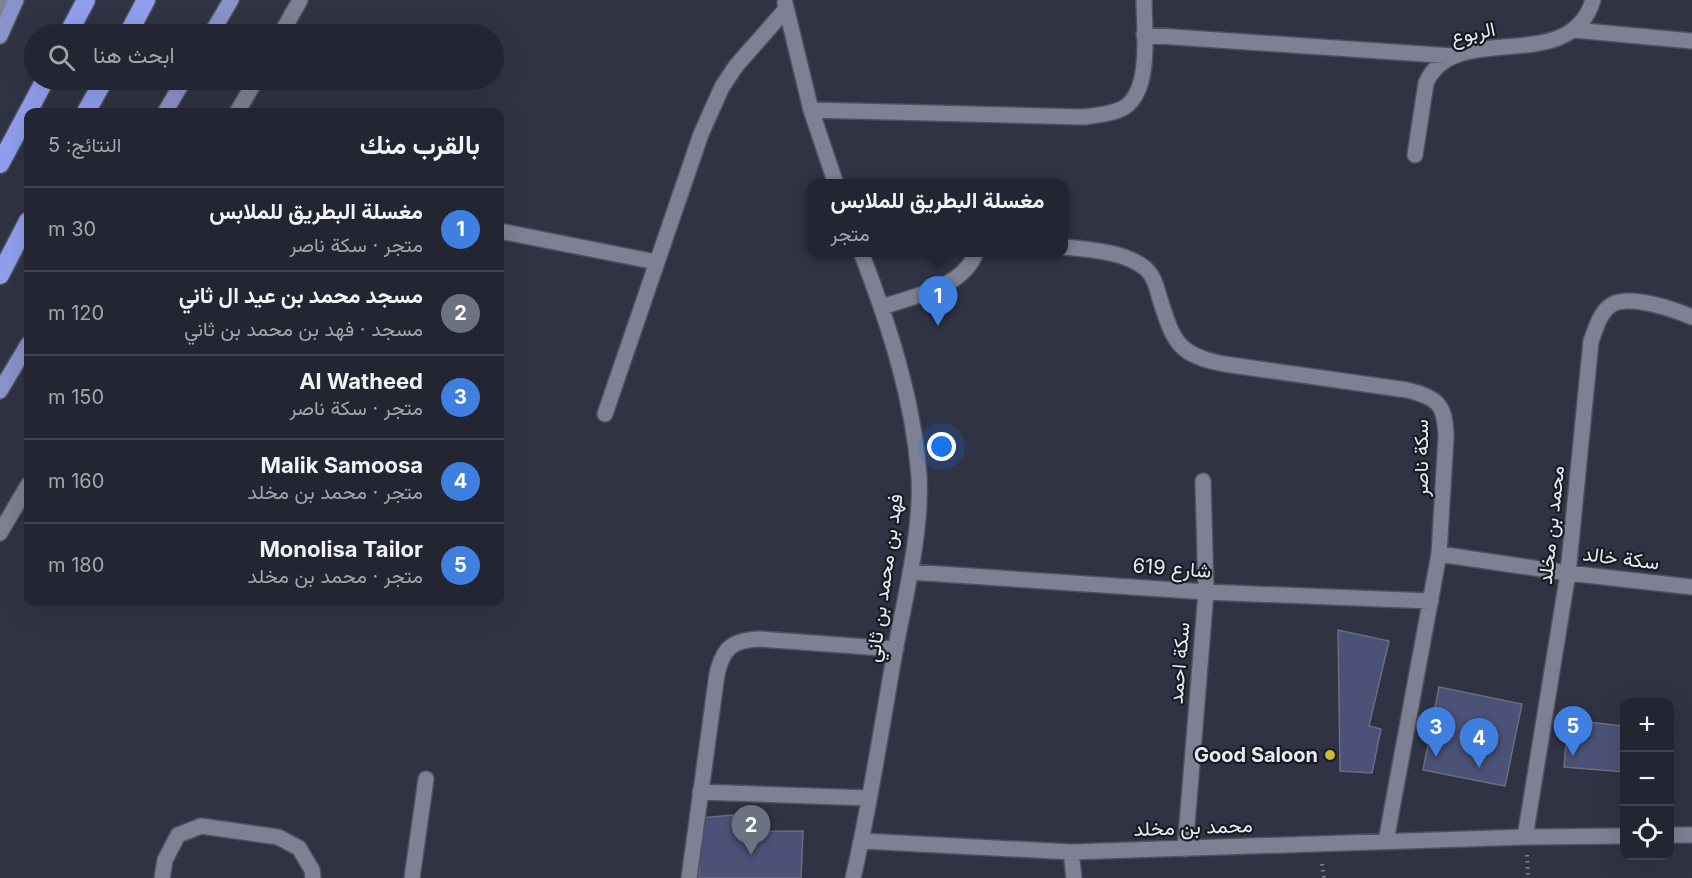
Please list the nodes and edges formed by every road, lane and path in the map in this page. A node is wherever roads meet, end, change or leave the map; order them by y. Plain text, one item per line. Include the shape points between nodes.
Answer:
1 (9, 0) edge
2 (16, 0) edge
3 (86, 0) edge
4 (146, 0) edge
5 (231, 0) edge
6 (300, 0) edge
7 (1144, 0) edge
8 (1593, 0) edge
9 (785, 5) edge
10 (0, 9) edge
11 (73, 24) edge
12 (133, 24) edge
13 (216, 24) edge
14 (287, 24) edge
15 (1574, 30) junction
16 (1144, 35) junction
17 (0, 36) edge
18 (1692, 41) edge
19 (1452, 56) junction
20 (40, 90) edge
21 (98, 90) edge
22 (178, 90) edge
23 (250, 90) edge
24 (30, 108) edge
25 (88, 108) edge
26 (167, 108) edge
27 (239, 108) edge
28 (811, 110) junction
29 (24, 119) edge
30 (1415, 155) dead end
31 (0, 164) edge
32 (835, 179) edge
33 (24, 230) edge
34 (504, 232) edge
35 (1068, 247) edge
36 (863, 257) edge
37 (974, 257) edge
38 (656, 262) junction
39 (0, 275) edge
40 (882, 307) junction
41 (1692, 317) edge
42 (24, 351) edge
43 (0, 391) edge
44 (605, 414) dead end
45 (1203, 481) dead end
46 (24, 491) edge
47 (0, 533) edge
48 (1439, 554) junction
49 (910, 572) junction
50 (1568, 573) junction
51 (1692, 587) edge
52 (1206, 592) junction
53 (1431, 601) junction
54 (896, 650) junction
55 (426, 779) dead end
56 (700, 792) junction
57 (869, 798) junction
58 (1674, 835) edge
59 (1692, 835) edge
60 (1620, 836) edge
61 (1525, 837) junction
62 (862, 841) junction
63 (1386, 841) junction
64 (1185, 849) junction
65 (1071, 852) junction
66 (162, 878) edge
67 (313, 878) edge
68 (411, 878) edge
69 (689, 878) edge
70 (853, 878) edge
71 (1074, 878) edge

1 - 10 street
2 - 17 main road
3 - 11 highway
4 - 12 highway
5 - 13 main road
6 - 14 street
7 - 16 street
8 - 15 street via 1590,11
9 - 28 street
9 - 38 street via 722,87 701,134
15 - 18 street
15 - 19 street, الربوع via 1538,43
16 - 19 street
16 - 28 street via 1143,76 1138,91 1124,107 1100,115
19 - 30 street, الربوع via 1436,67 1425,83
20 - 24 highway
21 - 25 highway
22 - 26 main road
23 - 27 street
28 - 32 street
29 - 31 highway
33 - 39 highway
34 - 38 street
35 - 48 street, سكة ناصر via 1103,251 1149,271 1173,335 1184,350 1195,356 1224,364 1407,390 1426,394 1439,404 1446,437
36 - 40 street, فهد بن محمد بن ثاني
37 - 40 street via 953,279
38 - 44 street
40 - 49 street, فهد بن محمد بن ثاني via 906,388 919,477
41 - 50 street, محمد بن مخلد via 1654,304 1633,302 1613,304 1598,322 1591,340
42 - 43 main road
45 - 52 street, سكة احمد
46 - 47 street
48 - 50 street, سكة خالد
48 - 53 street, سكة ناصر
49 - 52 street, شارع 619
49 - 54 street, فهد بن محمد بن ثاني
50 - 51 street, سكة خالد
50 - 61 street, محمد بن مخلد
52 - 53 street, شارع 619
52 - 64 street, سكة احمد
53 - 63 street, سكة ناصر
54 - 56 street via 760,639 744,639 730,646 720,659
54 - 57 street, فهد بن محمد بن ثاني
55 - 68 street
56 - 57 street
56 - 69 street
57 - 62 street, فهد بن محمد بن ثاني
58 - 59 street
60 - 61 street, محمد بن مخلد
61 - 63 street, محمد بن مخلد
62 - 65 street, محمد بن مخلد
62 - 70 street, فهد بن محمد بن ثاني
63 - 64 street, محمد بن مخلد
64 - 65 street, محمد بن مخلد
65 - 71 street
66 - 67 street via 165,860 178,835 201,826 278,837 299,848

